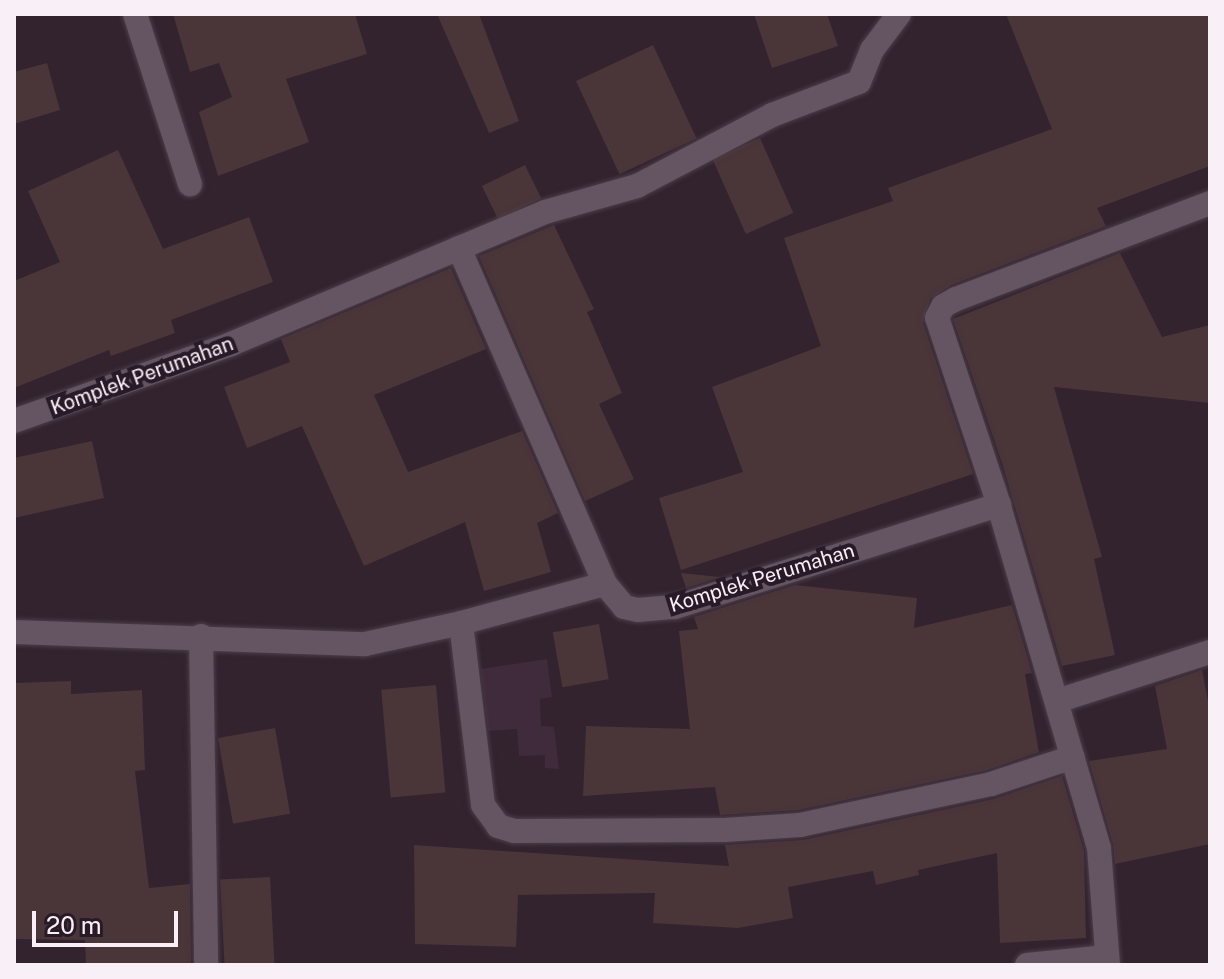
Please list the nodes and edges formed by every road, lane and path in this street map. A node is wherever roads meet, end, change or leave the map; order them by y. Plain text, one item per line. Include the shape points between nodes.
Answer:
1 (135, 14) edge
2 (899, 14) edge
3 (190, 184) dead end
4 (1210, 203) edge
5 (459, 248) junction
6 (14, 421) edge
7 (999, 505) junction
8 (605, 584) junction
9 (461, 623) junction
10 (14, 632) edge
11 (201, 636) junction
12 (1210, 652) edge
13 (1057, 701) junction
14 (1073, 757) junction
15 (1108, 961) edge
16 (206, 965) edge
17 (1027, 965) edge

1 - 3 street
2 - 5 street, Komplek Perumahan via 872,50 859,82 772,115 637,186 545,212
4 - 7 street via 956,299 938,312
5 - 6 street, Komplek Perumahan via 231,344
5 - 8 street
7 - 8 street, Komplek Perumahan via 675,607 624,607
7 - 13 street
8 - 9 street
9 - 11 street via 365,644
9 - 14 street via 483,805 498,826 514,831 800,825 991,784
10 - 11 street
11 - 16 street
12 - 13 street
13 - 14 street
14 - 15 street via 1099,848
15 - 17 street

